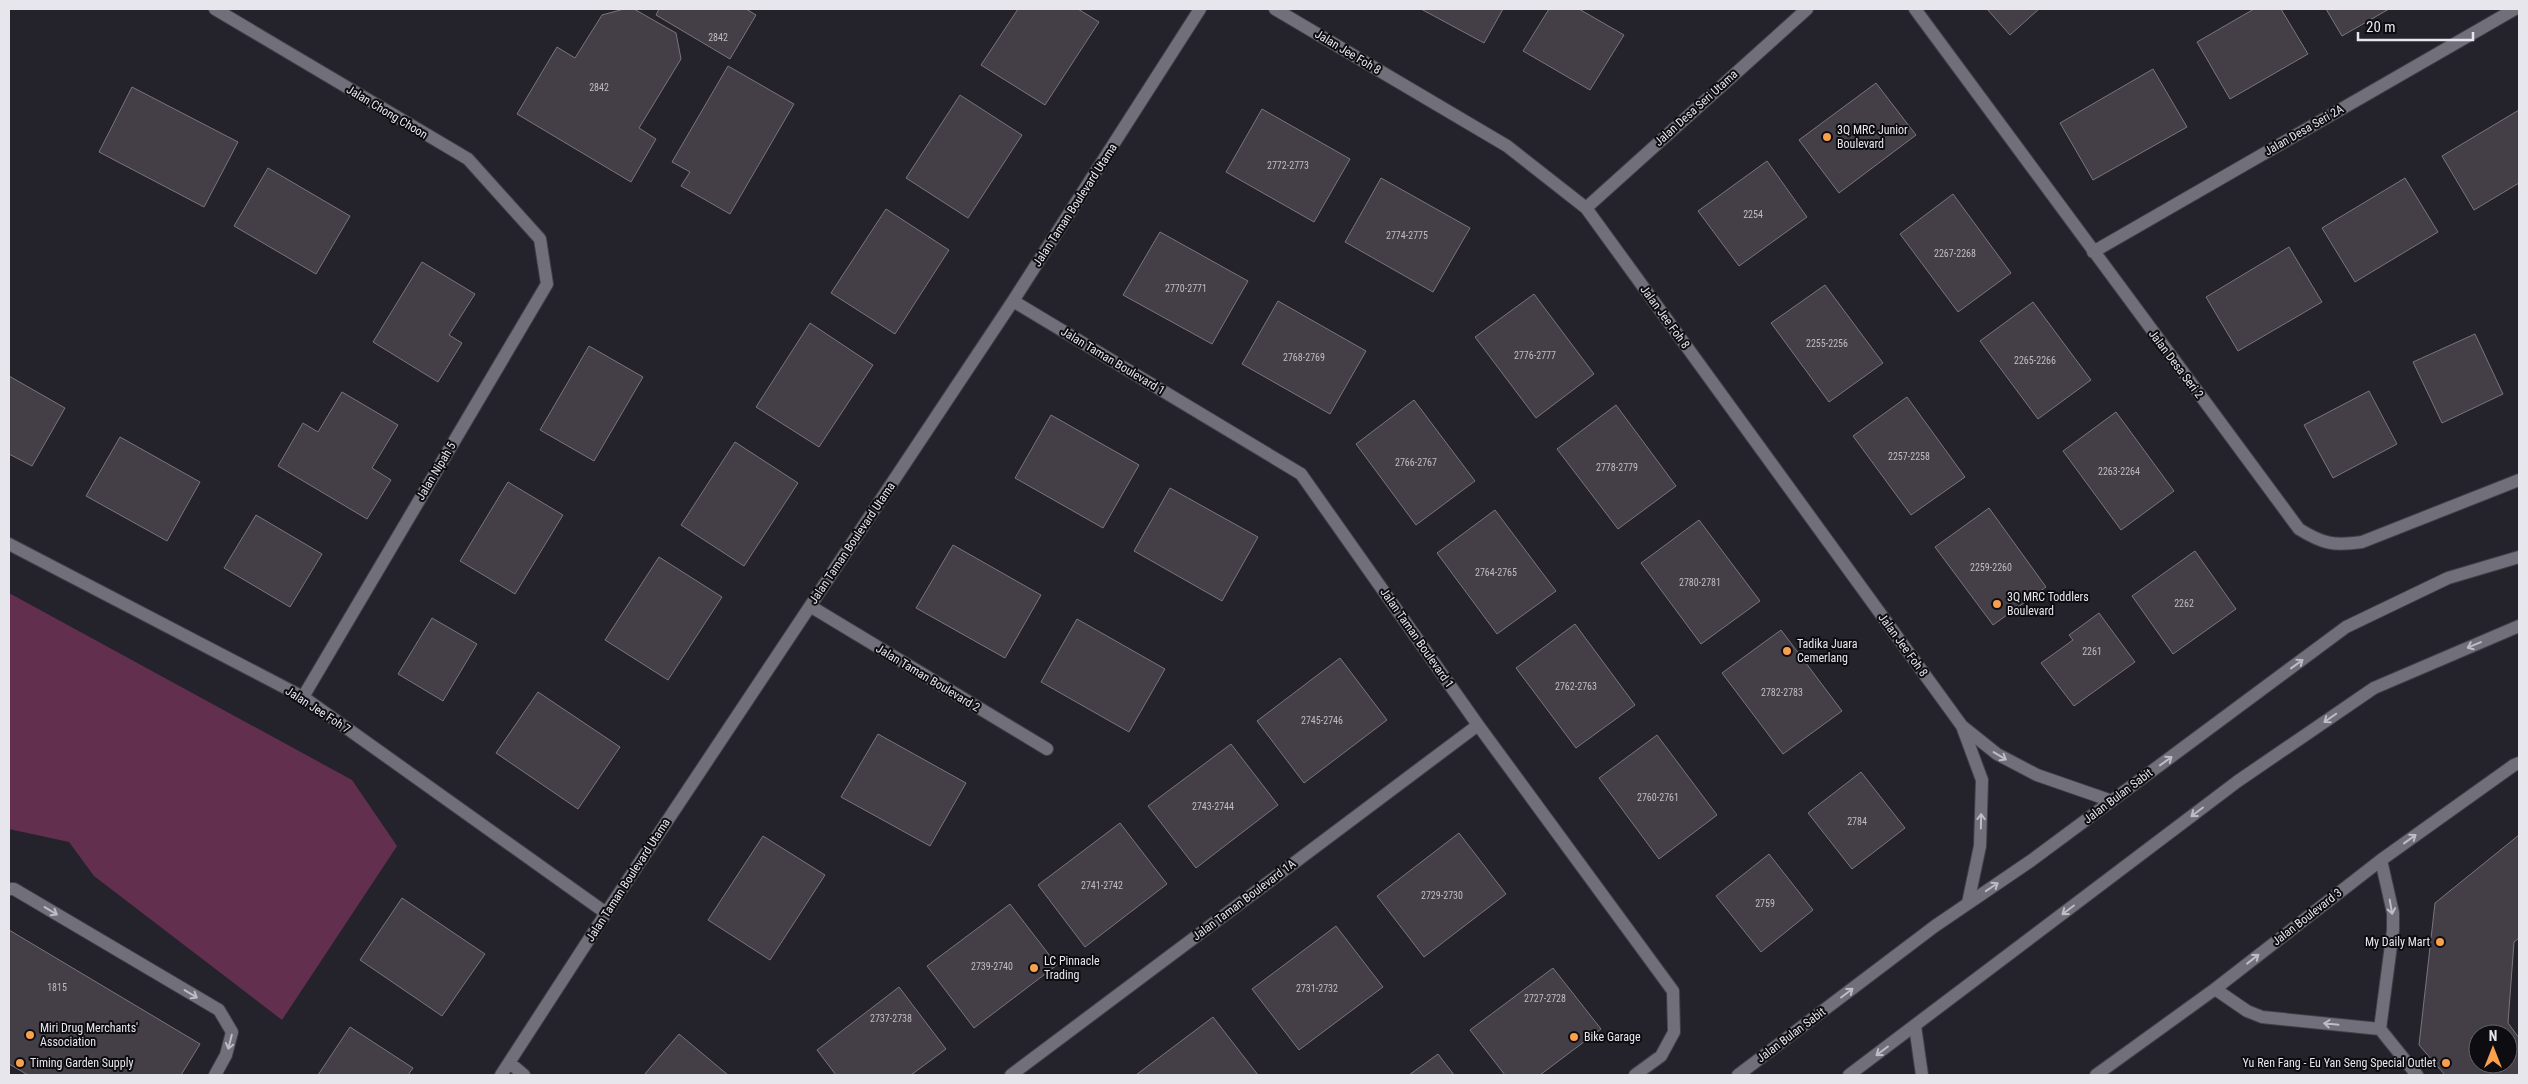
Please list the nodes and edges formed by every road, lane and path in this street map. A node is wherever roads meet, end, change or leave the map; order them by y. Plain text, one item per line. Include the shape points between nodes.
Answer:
1 (214, 9) edge
2 (1200, 9) edge
3 (1275, 9) edge
4 (1806, 9) edge
5 (1915, 9) edge
6 (2515, 9) edge
7 (1586, 208) junction
8 (540, 239) joint
9 (2093, 252) junction
10 (1013, 301) junction
11 (2519, 480) edge
12 (9, 544) edge
13 (2519, 556) edge
14 (810, 606) junction
15 (2519, 626) edge
16 (303, 698) junction
17 (1478, 725) junction
18 (1962, 726) junction
19 (1047, 749) dead end
20 (2519, 763) edge
21 (2112, 801) junction
22 (2381, 860) junction
23 (9, 889) edge
24 (1968, 903) junction
25 (606, 913) junction
26 (2215, 989) junction
27 (1915, 1026) junction
28 (2380, 1029) junction
29 (510, 1063) junction
30 (215, 1075) edge
31 (502, 1075) edge
32 (524, 1075) edge
33 (1011, 1075) edge
34 (1635, 1075) edge
35 (1738, 1075) edge
36 (1849, 1075) edge
37 (1922, 1075) edge
38 (2096, 1075) edge
39 (2417, 1075) edge

1 - 8 street, Jalan Chong Choon via 468,160
2 - 10 street, Jalan Taman Boulevard Utama
3 - 7 street, Jalan Jee Foh 8 via 1507,146
4 - 7 street, Jalan Desa Seri Utama
5 - 9 street, Jalan Desa Seri 2
6 - 9 street, Jalan Desa Seri 2A
7 - 18 street, Jalan Jee Foh 8
8 - 16 street, Jalan Nipah 5 via 547,284
9 - 11 street, Jalan Desa Seri 2 via 2299,529 2318,541 2339,545 2362,542
10 - 14 street, Jalan Taman Boulevard Utama
10 - 17 street, Jalan Taman Boulevard 1 via 1301,474
12 - 16 street, Jalan Jee Foh 7
21 -> 13 street, Jalan Bulan Sabit via 2346,627 2448,578
14 - 19 street, Jalan Taman Boulevard 2
14 - 25 street, Jalan Taman Boulevard Utama
15 -> 27 street via 2374,688 2238,781
16 - 25 street, Jalan Jee Foh 7
17 - 33 street, Jalan Taman Boulevard 1A
17 - 34 street, Jalan Taman Boulevard 1 via 1673,990 1674,1032 1661,1056
18 -> 21 street, Jalan Jee Foh 8 via 1997,754 2037,775
24 -> 18 street, Jalan Jee Foh 8 via 1980,846 1982,780
22 -> 20 street, Jalan Boulevard 3
24 -> 21 street, Jalan Bulan Sabit
26 -> 22 street, Jalan Boulevard 3
22 -> 28 street via 2393,913 2393,930
23 -> 30 street via 219,1010 232,1032 226,1055
35 -> 24 street, Jalan Bulan Sabit
25 - 29 street, Jalan Taman Boulevard Utama
28 -> 26 street via 2262,1017 2247,1011
26 - 38 street, Jalan Boulevard 3
27 -> 36 street
27 - 37 street
28 - 39 street
29 - 31 street, Jalan Taman Boulevard Utama
29 - 32 street

